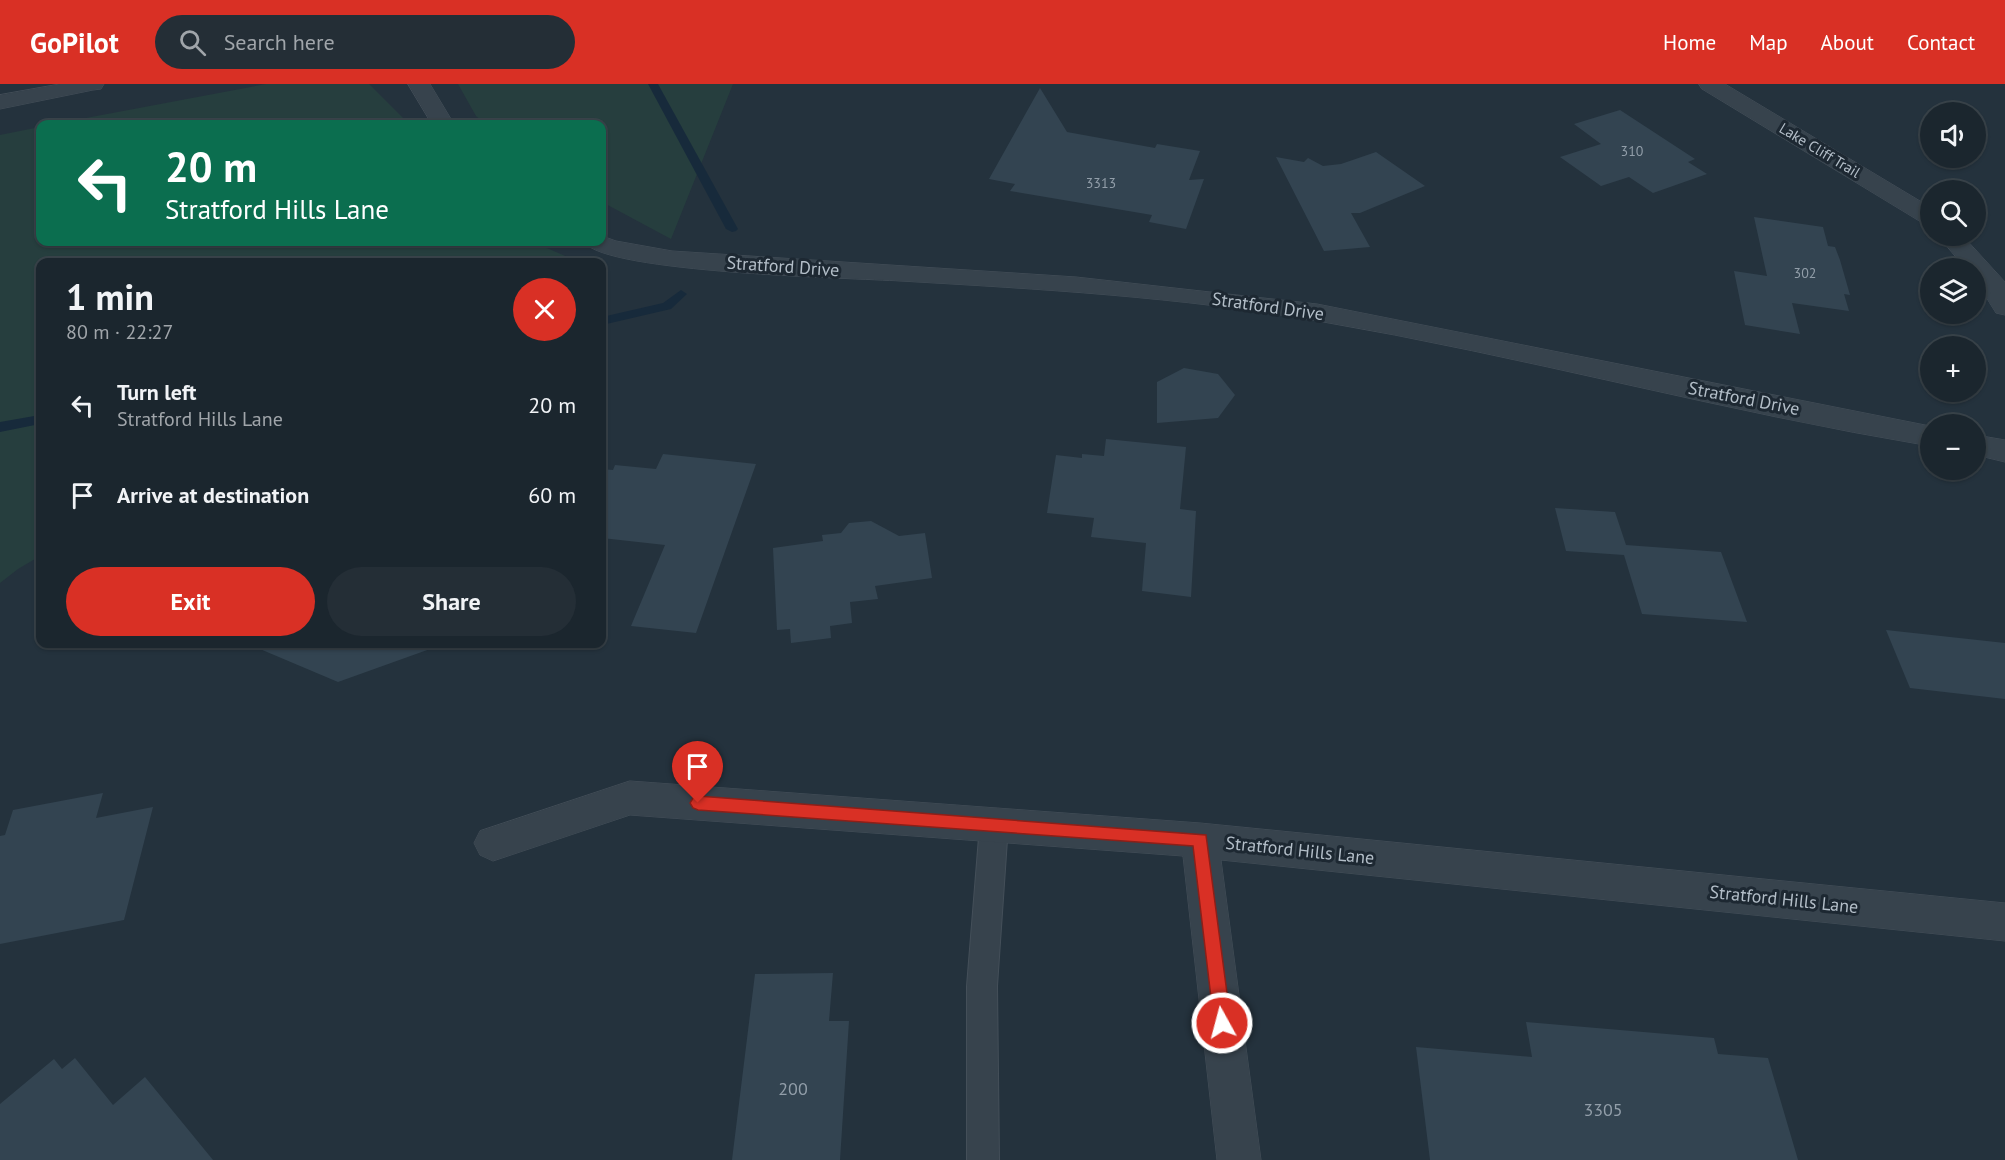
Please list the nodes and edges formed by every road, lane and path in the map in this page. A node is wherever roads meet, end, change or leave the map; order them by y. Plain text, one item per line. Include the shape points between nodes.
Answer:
1 (93, 84) edge
2 (419, 84) edge
3 (1710, 84) edge
4 (0, 102) edge
5 (441, 120) edge
6 (1920, 211) edge
7 (605, 246) edge
8 (1959, 246) edge
9 (2005, 307) edge
10 (1920, 434) edge
11 (1986, 447) edge
12 (2005, 451) edge
13 (994, 825) junction
14 (1200, 840) junction
15 (493, 843) dead end
16 (2005, 922) edge
17 (983, 1160) edge
18 (1239, 1160) edge

1 - 4 street
2 - 5 street
3 - 6 street, Lake Cliff Trail
7 - 10 street, Stratford Drive via 672,259 1087,285 1236,300 1317,312
8 - 9 street via 1991,280
11 - 12 street
13 - 14 street, Stratford Hills Lane
13 - 15 street, Stratford Hills Lane via 630,798
13 - 17 lane via 982,986
14 - 16 street, Stratford Hills Lane
14 - 18 street

